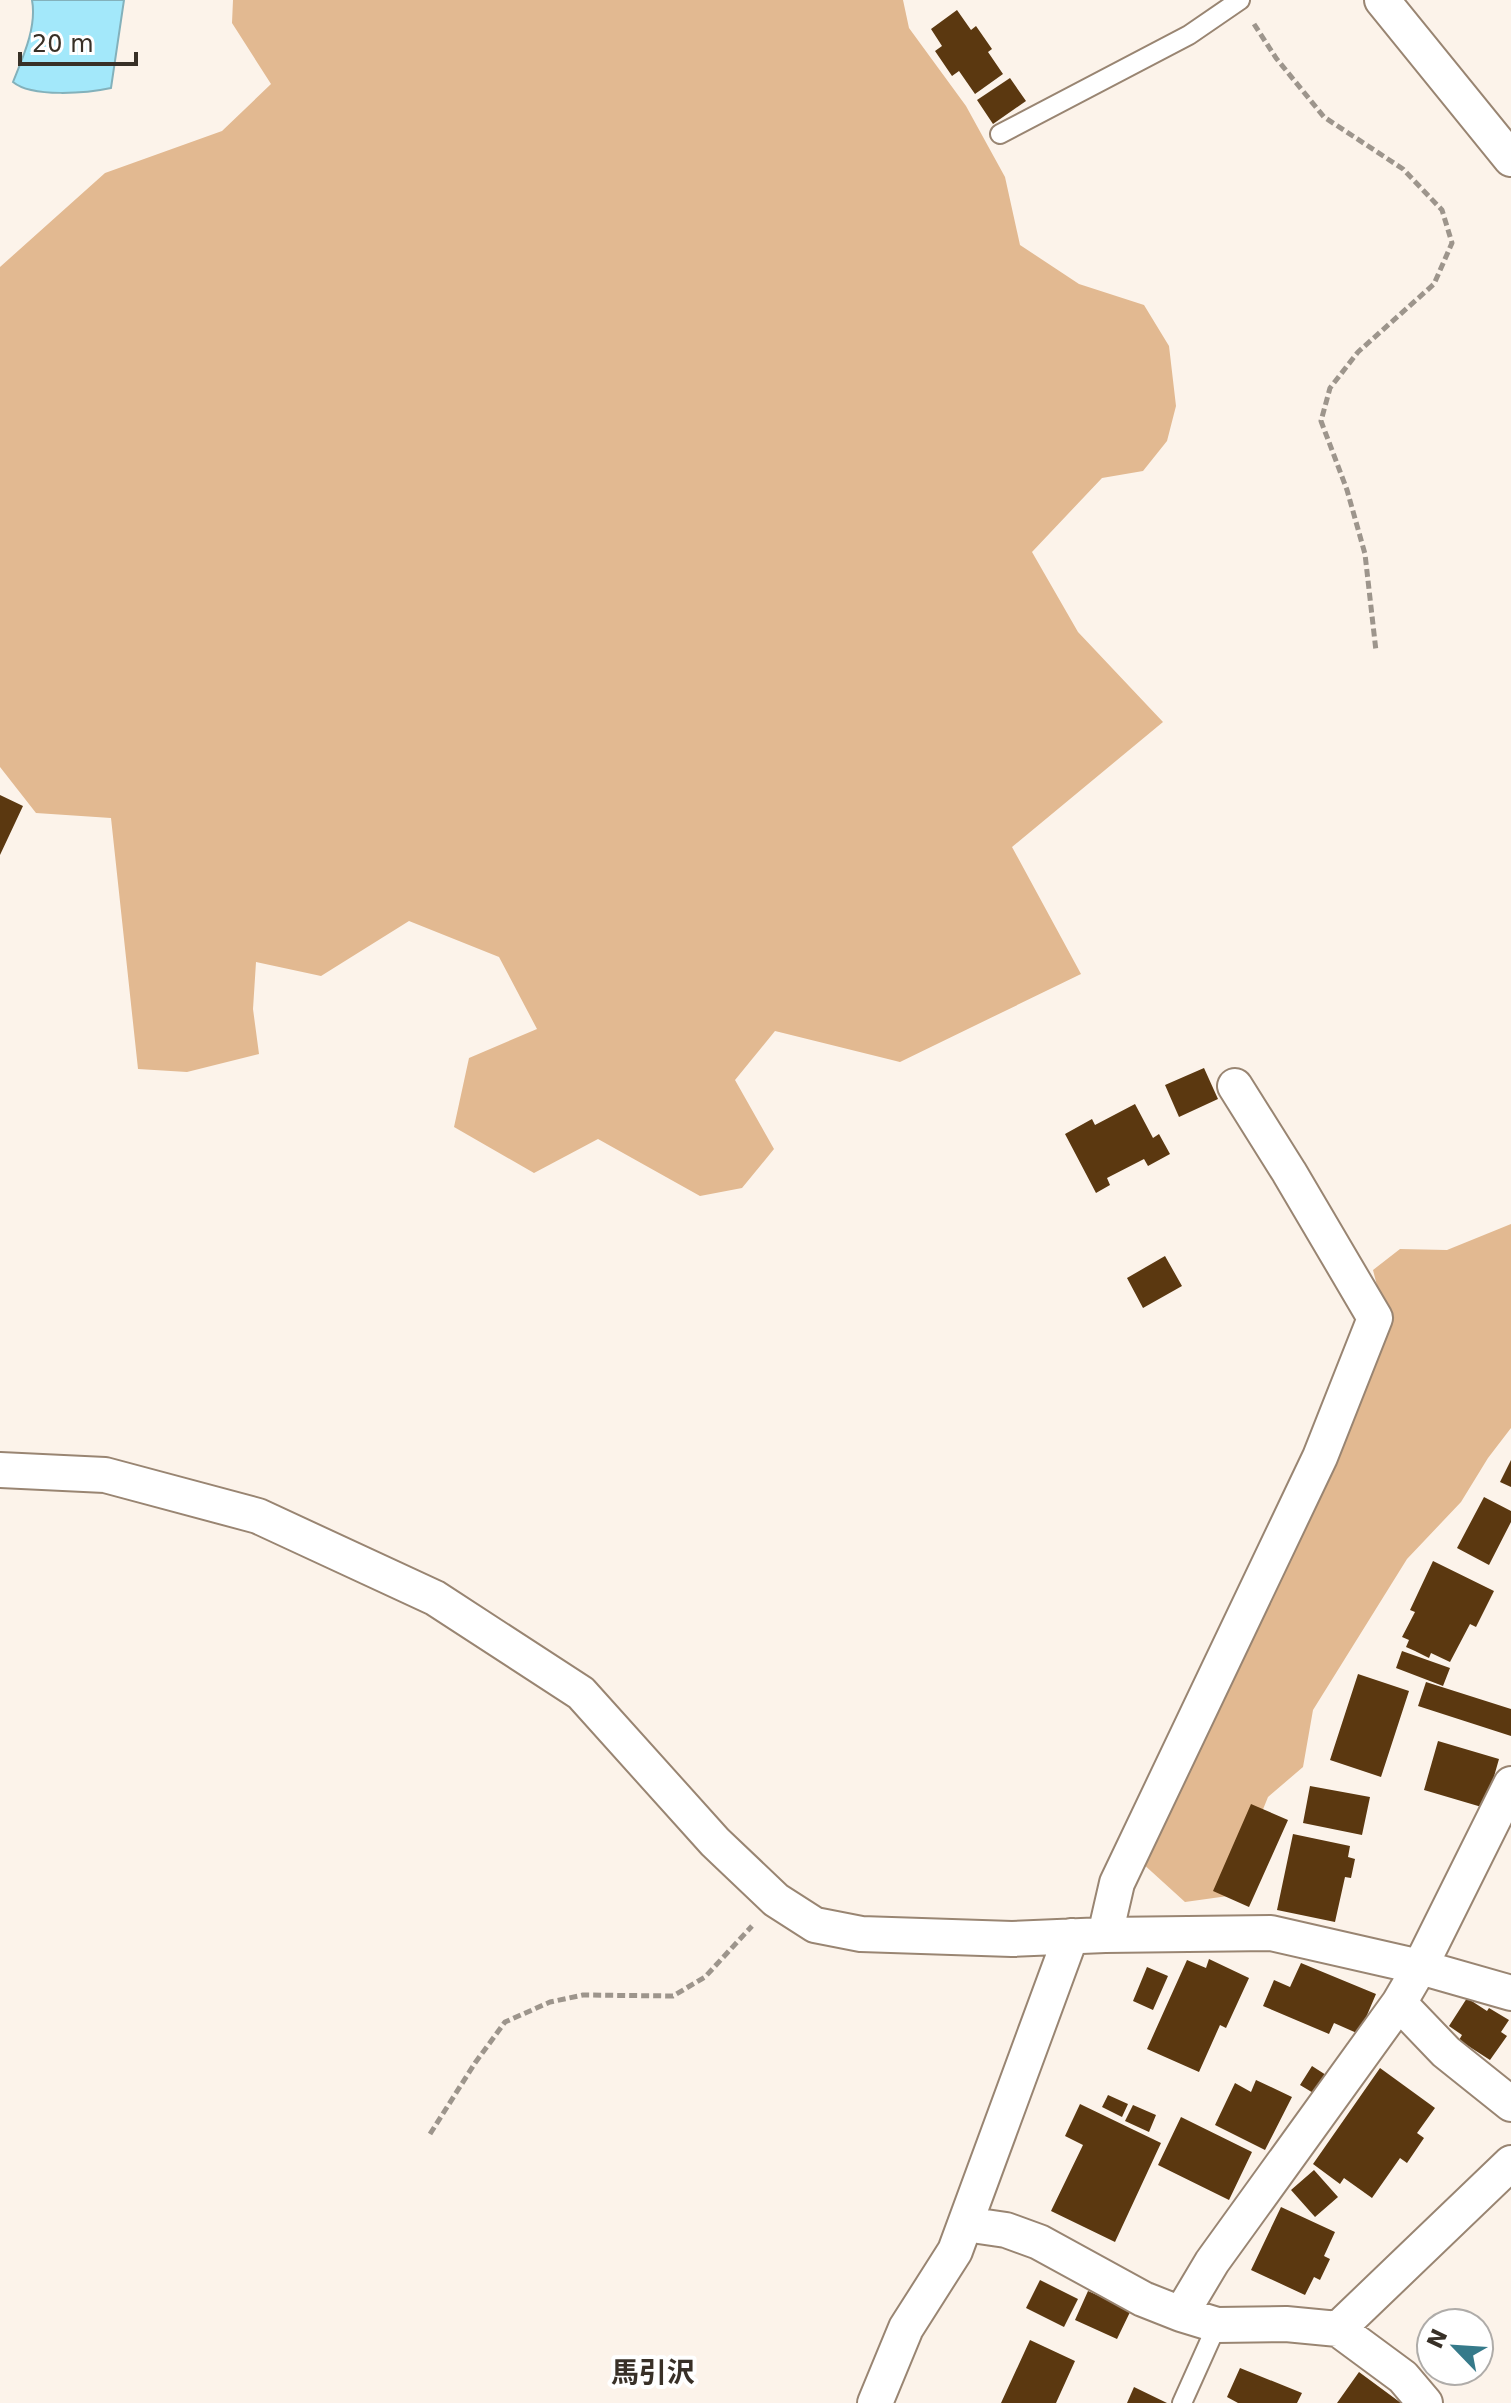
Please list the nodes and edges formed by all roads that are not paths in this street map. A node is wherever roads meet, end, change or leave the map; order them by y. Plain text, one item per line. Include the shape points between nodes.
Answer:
1 (1382, 0) edge
2 (1239, 1) edge
3 (1000, 134) dead end
4 (1511, 159) edge
5 (1235, 1086) dead end
6 (0, 1470) edge
7 (1511, 1784) edge
8 (1105, 1935) junction
9 (1071, 1936) junction
10 (1420, 1967) junction
11 (1511, 1993) edge
12 (1399, 2003) junction
13 (1511, 2104) edge
14 (1511, 2163) edge
15 (965, 2224) junction
16 (1181, 2314) junction
17 (1217, 2325) junction
18 (1338, 2329) junction
19 (875, 2403) edge
20 (1182, 2403) edge
21 (1425, 2403) edge

1 - 4 street
2 - 3 lane via 1189,35
5 - 8 street via 1375,1318 1320,1457 1117,1883
6 - 9 street via 105,1475 258,1516 435,1598 581,1693 715,1842 776,1900 815,1925 861,1934
7 - 10 street
8 - 9 street
8 - 10 street via 1271,1933
9 - 15 street
10 - 11 street
10 - 12 street
12 - 13 street via 1446,2052
12 - 16 street via 1212,2262
14 - 18 street
15 - 16 street via 1039,2242
15 - 19 street via 955,2251 906,2328
16 - 17 street
17 - 18 street
17 - 20 lane
18 - 21 street via 1403,2377

